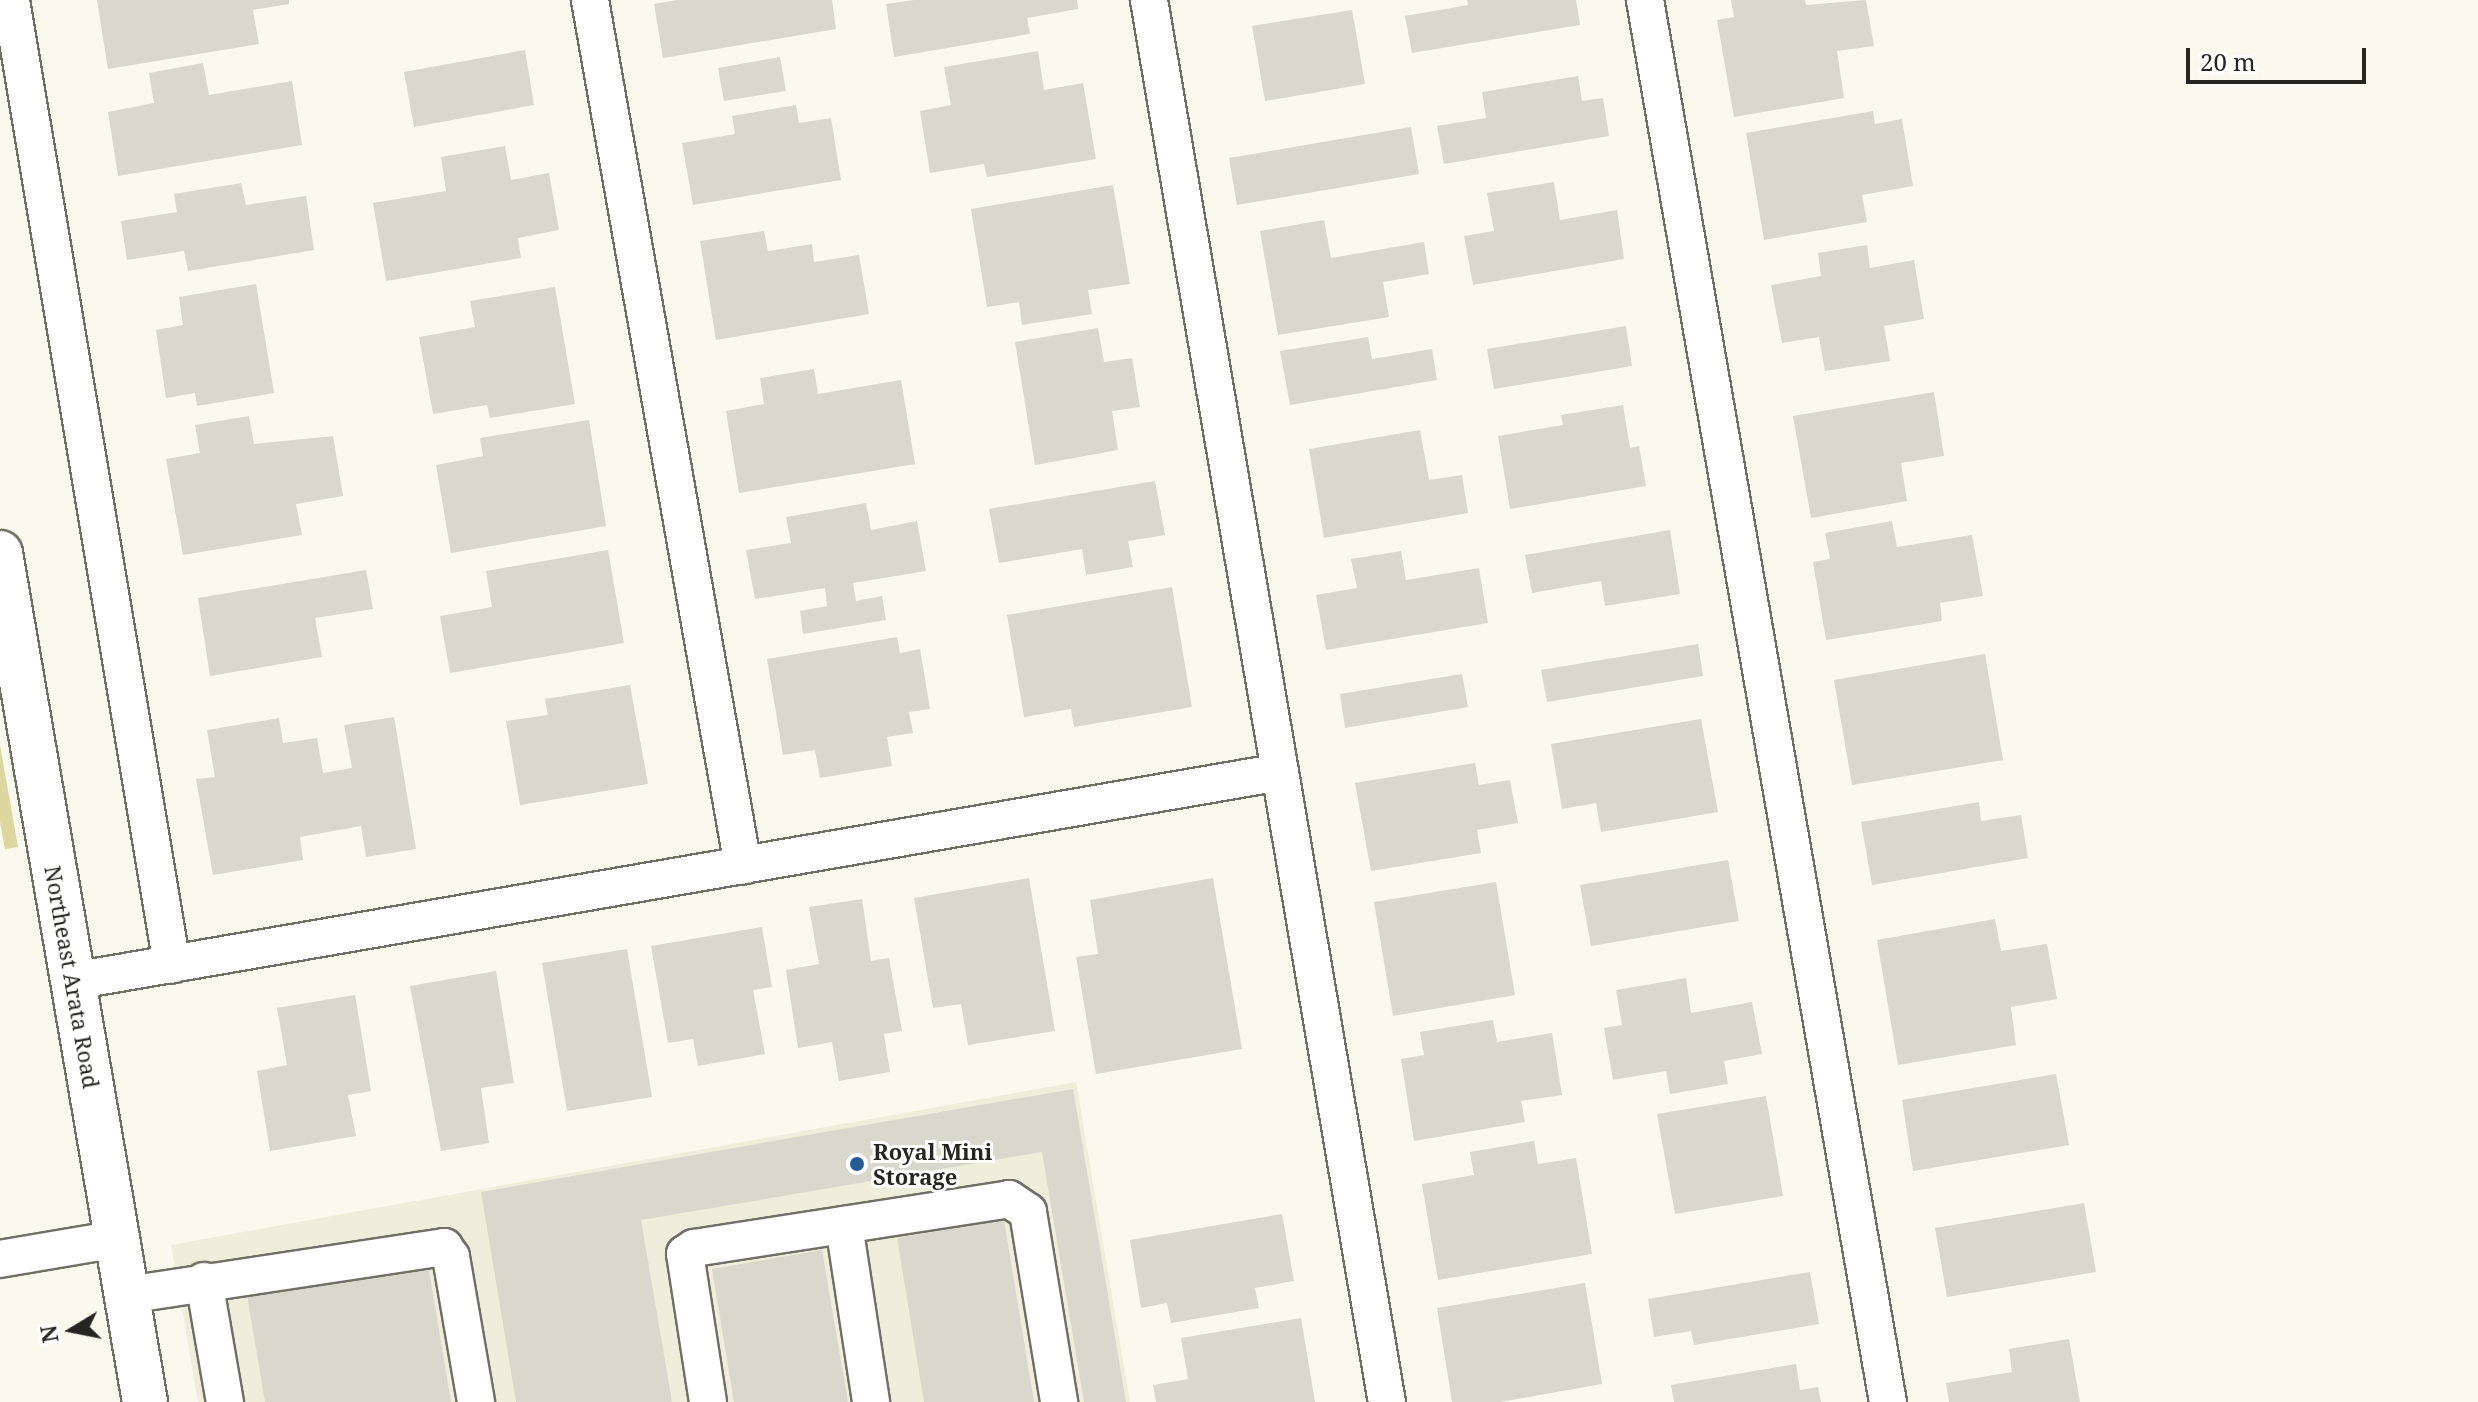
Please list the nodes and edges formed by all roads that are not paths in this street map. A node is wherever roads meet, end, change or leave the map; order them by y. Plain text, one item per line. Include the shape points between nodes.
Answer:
1 (11, 0) edge
2 (590, 0) edge
3 (1149, 0) edge
4 (1645, 0) edge
5 (0, 553) edge
6 (1280, 772) junction
7 (743, 866) junction
8 (172, 965) junction
9 (73, 981) junction
10 (844, 1225) junction
11 (117, 1239) junction
12 (0, 1259) edge
13 (204, 1281) junction
14 (127, 1295) junction
15 (145, 1402) edge
16 (225, 1402) edge
17 (476, 1402) edge
18 (708, 1402) edge
19 (871, 1402) edge
20 (1059, 1402) edge
21 (1387, 1402) edge
22 (1888, 1402) edge

1 - 8 lane
2 - 7 lane
3 - 6 lane
4 - 22 lane
5 - 9 street, Northeast Arata Road
6 - 7 lane
6 - 21 lane
7 - 8 lane
8 - 9 lane
9 - 11 street, Northeast Arata Road
10 - 18 lane via 694,1248 685,1254
10 - 19 lane
10 - 20 lane via 1009,1199 1019,1202 1028,1212
11 - 12 lane
11 - 14 street, Northeast Arata Road
13 - 14 lane
13 - 16 lane
13 - 17 lane via 444,1247 451,1257
14 - 15 street, Northeast Arata Road

